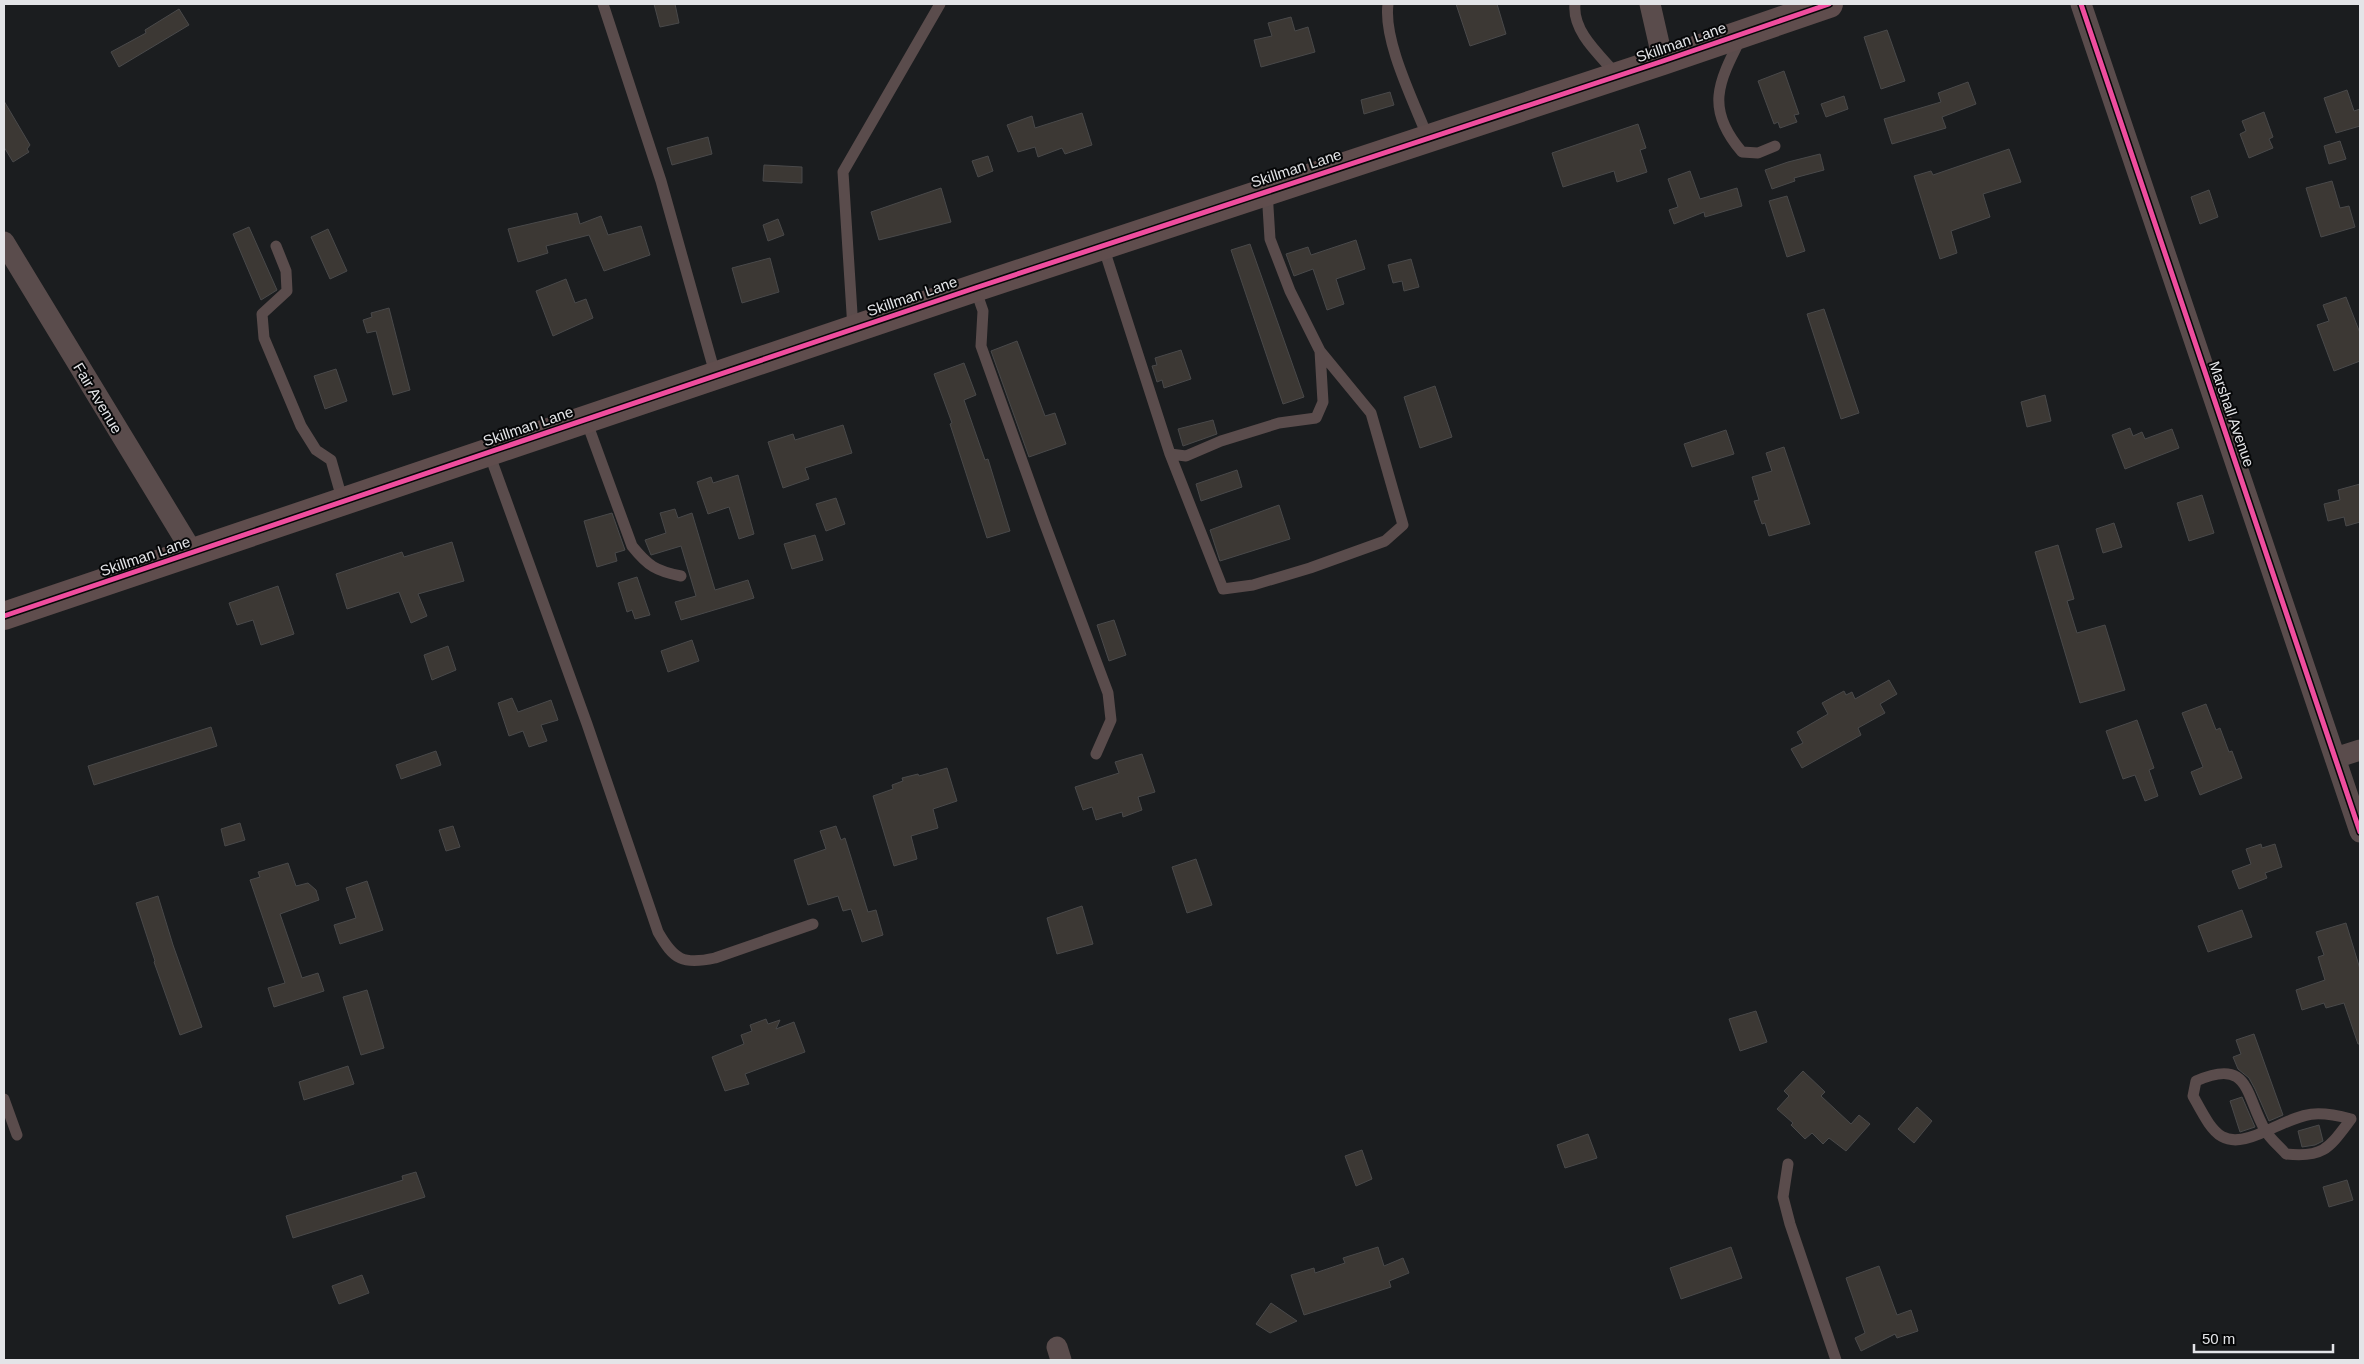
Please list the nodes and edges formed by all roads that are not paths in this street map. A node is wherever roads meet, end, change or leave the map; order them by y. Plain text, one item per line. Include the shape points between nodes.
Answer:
1 (603, 4) edge
2 (940, 4) edge
3 (1388, 4) edge
4 (1575, 4) edge
5 (1650, 4) edge
6 (1829, 4) edge
7 (2081, 4) edge
8 (1742, 34) junction
9 (1663, 61) junction
10 (1618, 76) junction
11 (1428, 138) junction
12 (1775, 146) dead end
13 (1266, 191) junction
14 (4, 242) edge
15 (276, 246) dead end
16 (1103, 246) junction
17 (975, 288) junction
18 (853, 329) junction
19 (1320, 351) junction
20 (716, 376) junction
21 (586, 420) junction
22 (489, 453) junction
23 (1170, 454) junction
24 (344, 502) junction
25 (193, 553) junction
26 (681, 576) dead end
27 (4, 616) edge
28 (2360, 750) edge
29 (1096, 754) dead end
30 (2335, 758) junction
31 (2360, 832) edge
32 (813, 924) dead end
33 (4, 1099) edge
34 (2355, 1117) edge
35 (2266, 1131) junction
36 (17, 1135) dead end
37 (1788, 1164) dead end
38 (1836, 1360) edge

1 - 20 lane via 661,181
2 - 18 lane via 843,172
3 - 11 lane via 1387,25
4 - 10 lane via 1576,22
5 - 9 street
6 - 8 street, Skillman Lane
7 - 30 street, Marshall Avenue
8 - 9 street, Skillman Lane
8 - 12 lane via 1722,74 1717,101 1728,135 1742,152 1758,153
9 - 10 street, Skillman Lane
10 - 11 street, Skillman Lane
11 - 13 street, Skillman Lane
13 - 16 street, Skillman Lane
13 - 19 lane via 1270,239 1290,291
14 - 25 street, Fair Avenue
15 - 24 lane via 286,271 287,291 262,314 264,338 301,426 316,450 331,460
16 - 17 street, Skillman Lane
16 - 23 lane
17 - 18 street, Skillman Lane
17 - 29 lane via 983,311 980,346 1108,692 1111,720
18 - 20 street, Skillman Lane
19 - 23 lane via 1323,402 1316,418 1279,423 1186,456
19 - 23 lane via 1371,413 1402,525 1385,541 1253,585 1223,589
20 - 21 street, Skillman Lane
21 - 22 street, Skillman Lane
21 - 26 lane via 632,546 645,563
22 - 24 street, Skillman Lane
22 - 32 lane via 663,942 672,954 682,960 699,962
24 - 25 street, Skillman Lane
25 - 27 street, Skillman Lane
28 - 30 street
30 - 31 street, Marshall Avenue
33 - 36 lane
34 - 35 lane via 2310,1113
34 - 35 lane via 2331,1145 2308,1156 2286,1154
35 - 35 lane via 2247,1140 2231,1141 2211,1129 2193,1096 2196,1080 2216,1072 2236,1076 2247,1088
37 - 38 lane via 1783,1197

